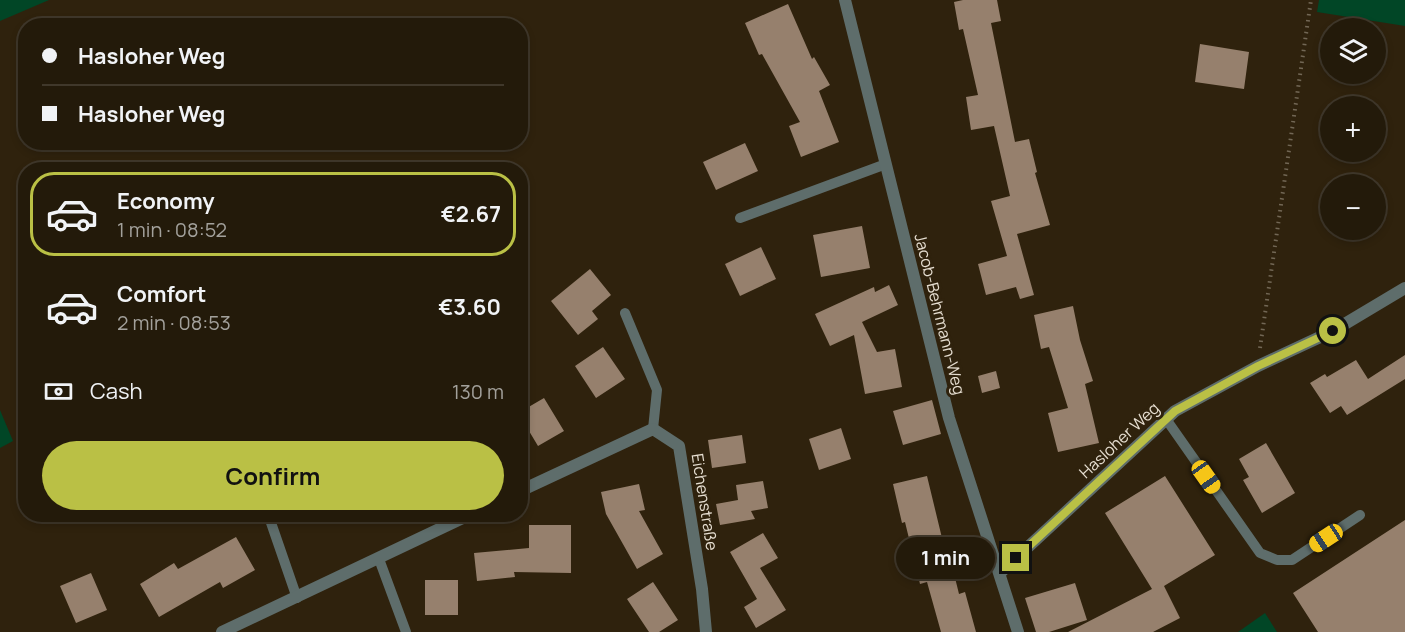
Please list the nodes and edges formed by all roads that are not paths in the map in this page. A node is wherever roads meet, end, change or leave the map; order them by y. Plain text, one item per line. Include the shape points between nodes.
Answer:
1 (845, 0) edge
2 (886, 164) junction
3 (740, 218) dead end
4 (1405, 288) edge
5 (626, 313) dead end
6 (1166, 419) junction
7 (653, 429) junction
8 (528, 487) edge
9 (1360, 515) dead end
10 (271, 522) edge
11 (455, 522) edge
12 (379, 559) junction
13 (999, 573) junction
14 (297, 598) junction
15 (222, 632) edge
16 (406, 632) edge
17 (706, 632) edge
18 (1018, 632) edge

1 - 2 street, Jacob-Behrmann-Weg
2 - 3 lane
2 - 13 street, Jacob-Behrmann-Weg via 949,418
4 - 6 street, Hasloher Weg via 1333,331 1258,366
5 - 7 lane via 657,390
6 - 9 lane via 1260,553 1292,560
6 - 13 street, Hasloher Weg
7 - 8 street
7 - 17 street, Eichenstraße via 679,446
10 - 14 lane
11 - 12 street
12 - 14 street
12 - 16 lane
13 - 18 street, Jacob-Behrmann-Weg
14 - 15 street

